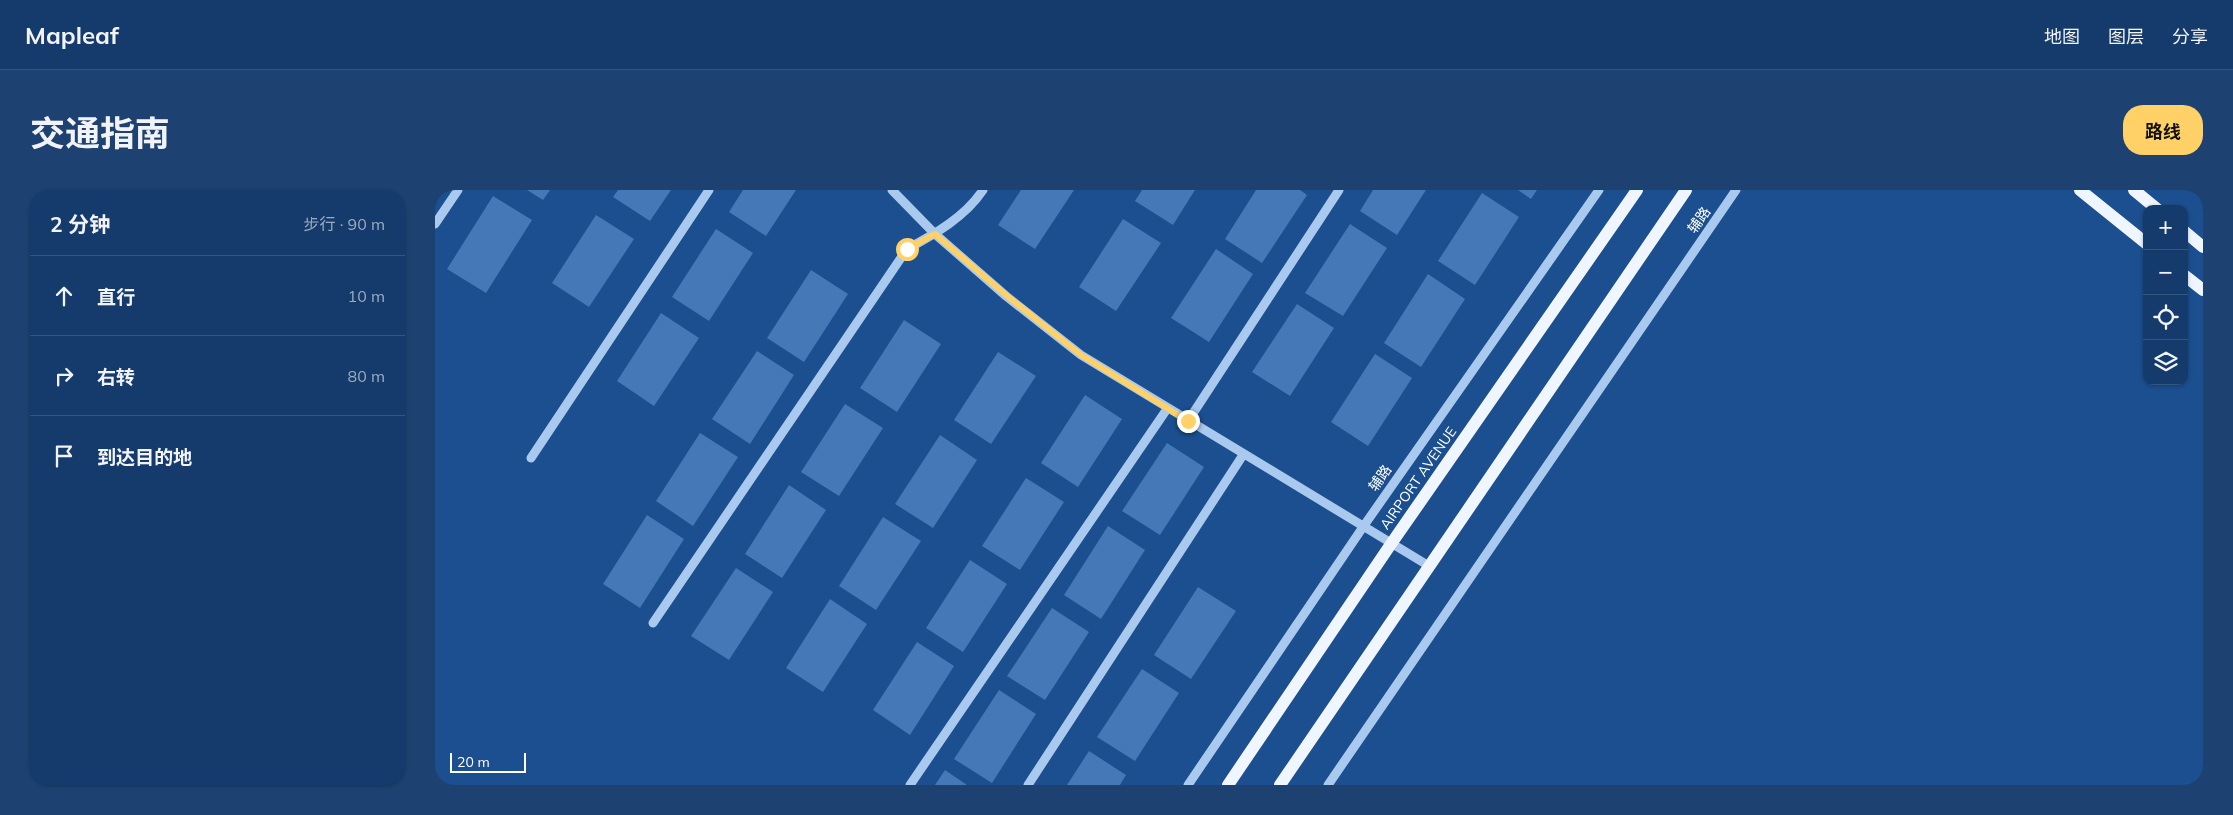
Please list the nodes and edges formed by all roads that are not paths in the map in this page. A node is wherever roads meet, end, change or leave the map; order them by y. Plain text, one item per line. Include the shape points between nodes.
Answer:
1 (458, 190) edge
2 (709, 190) edge
3 (892, 190) edge
4 (983, 190) edge
5 (1339, 190) edge
6 (1599, 190) edge
7 (1637, 190) edge
8 (1686, 190) edge
9 (1736, 190) edge
10 (2080, 190) edge
11 (2133, 190) edge
12 (2152, 205) edge
13 (435, 224) edge
14 (935, 234) junction
15 (2188, 234) edge
16 (2143, 241) edge
17 (2203, 247) edge
18 (2188, 278) edge
19 (2203, 290) edge
20 (1167, 409) junction
21 (1188, 421) junction
22 (1243, 455) junction
23 (531, 458) dead end
24 (1363, 527) junction
25 (1391, 544) junction
26 (1429, 566) junction
27 (653, 623) dead end
28 (910, 785) edge
29 (1028, 785) edge
30 (1188, 785) edge
31 (1227, 785) edge
32 (1280, 785) edge
33 (1328, 785) edge

1 - 13 street
2 - 23 street
3 - 14 street
4 - 14 street via 974,203
5 - 21 street
6 - 24 street, 辅路
7 - 25 main road, AIRPORT AVENUE
8 - 26 main road
9 - 33 street, 辅路
10 - 16 main road
11 - 12 main road
14 - 20 street via 1081,355
14 - 27 street via 907,249
15 - 17 main road
18 - 19 main road
20 - 21 street
20 - 28 street
21 - 22 street
22 - 24 street
22 - 29 street
24 - 25 street
24 - 30 street, 辅路
25 - 26 street
25 - 31 main road, AIRPORT AVENUE
26 - 32 main road

